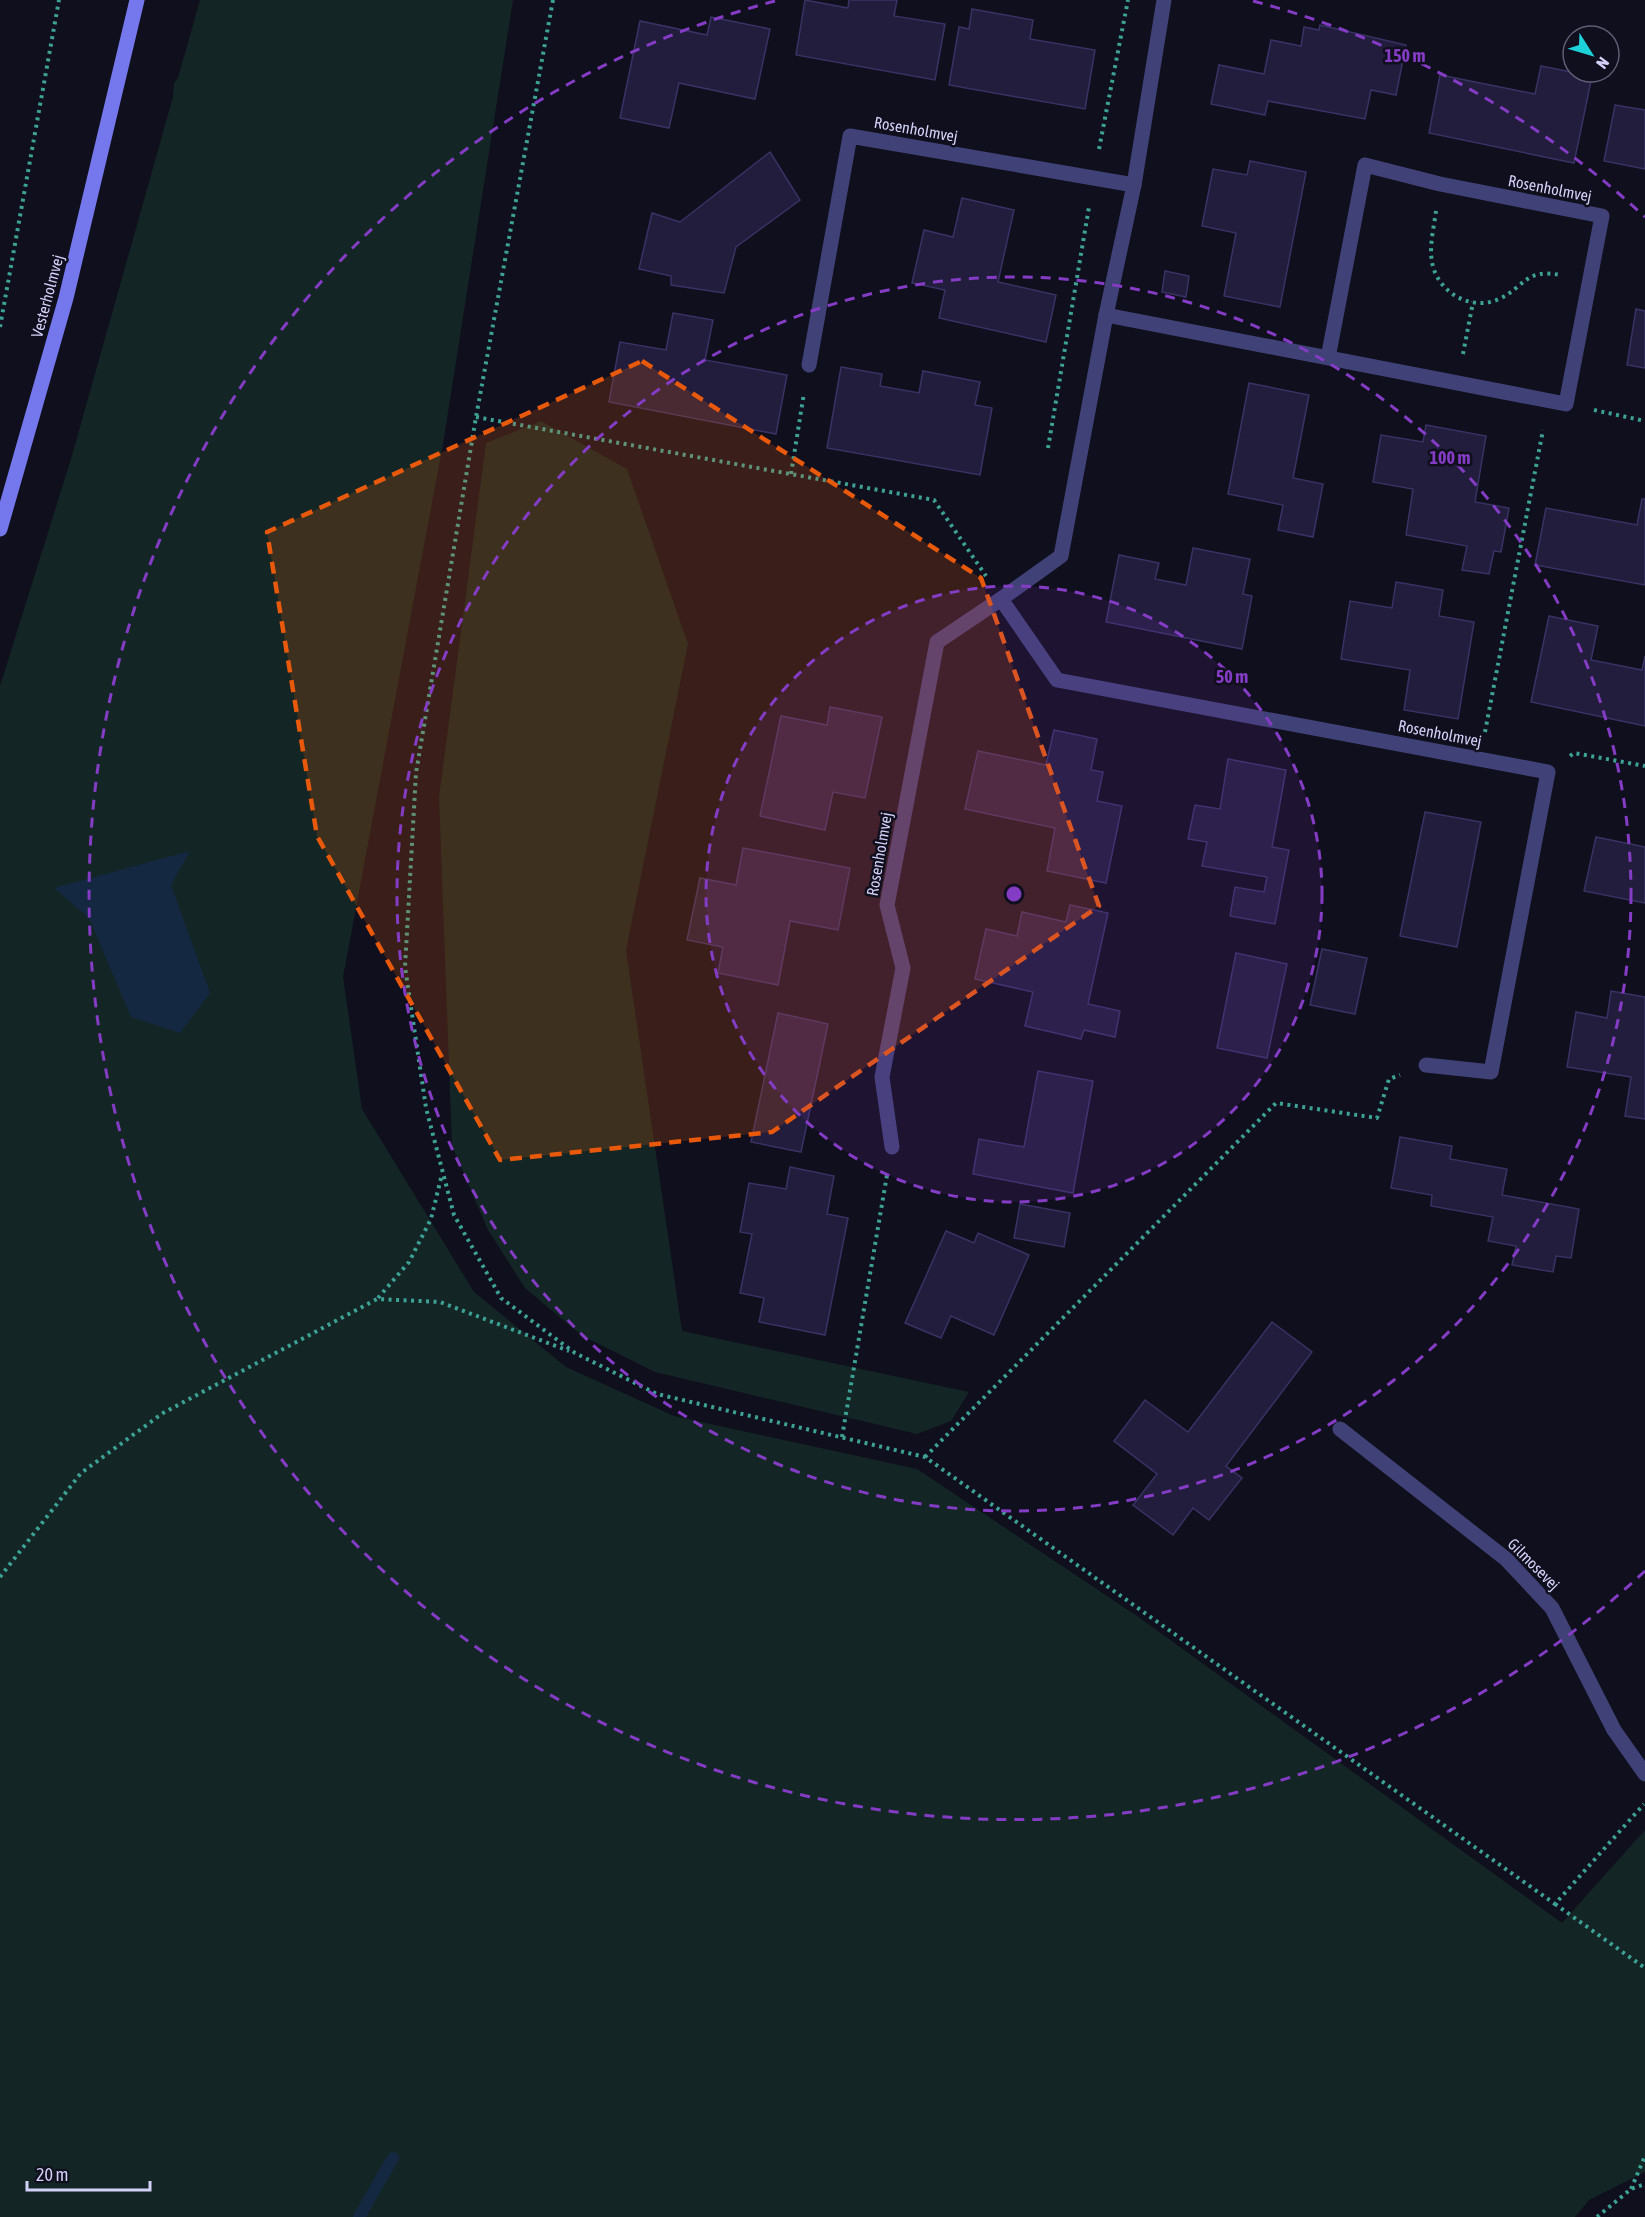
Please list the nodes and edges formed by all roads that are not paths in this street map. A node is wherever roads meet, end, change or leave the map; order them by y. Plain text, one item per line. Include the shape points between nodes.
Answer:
1 (130, 0) edge
2 (137, 0) edge
3 (1164, 0) edge
4 (119, 69) junction
5 (1134, 185) junction
6 (1106, 315) junction
7 (1328, 358) junction
8 (809, 365) road end
9 (0, 529) edge
10 (1001, 599) junction
11 (1426, 1065) road end
12 (892, 1147) road end
13 (1340, 1429) dead end
14 (1645, 1774) edge

1 - 4 street, Vesterholmvej
2 - 4 street, Vesterholmvej
3 - 5 street, Rosenholmvej
4 - 9 street, Vesterholmvej via 66,298
5 - 6 street, Rosenholmvej
5 - 8 street, Rosenholmvej via 850,136
6 - 7 street
6 - 10 street, Rosenholmvej via 1061,556
7 - 7 street, Rosenholmvej via 1566,404 1602,216 1365,165
10 - 11 street, Rosenholmvej via 1057,680 1548,772 1491,1072
10 - 12 street, Rosenholmvej via 937,642 887,905 903,968 882,1077
13 - 14 street, Gilmosevej via 1506,1559 1552,1608 1614,1730

